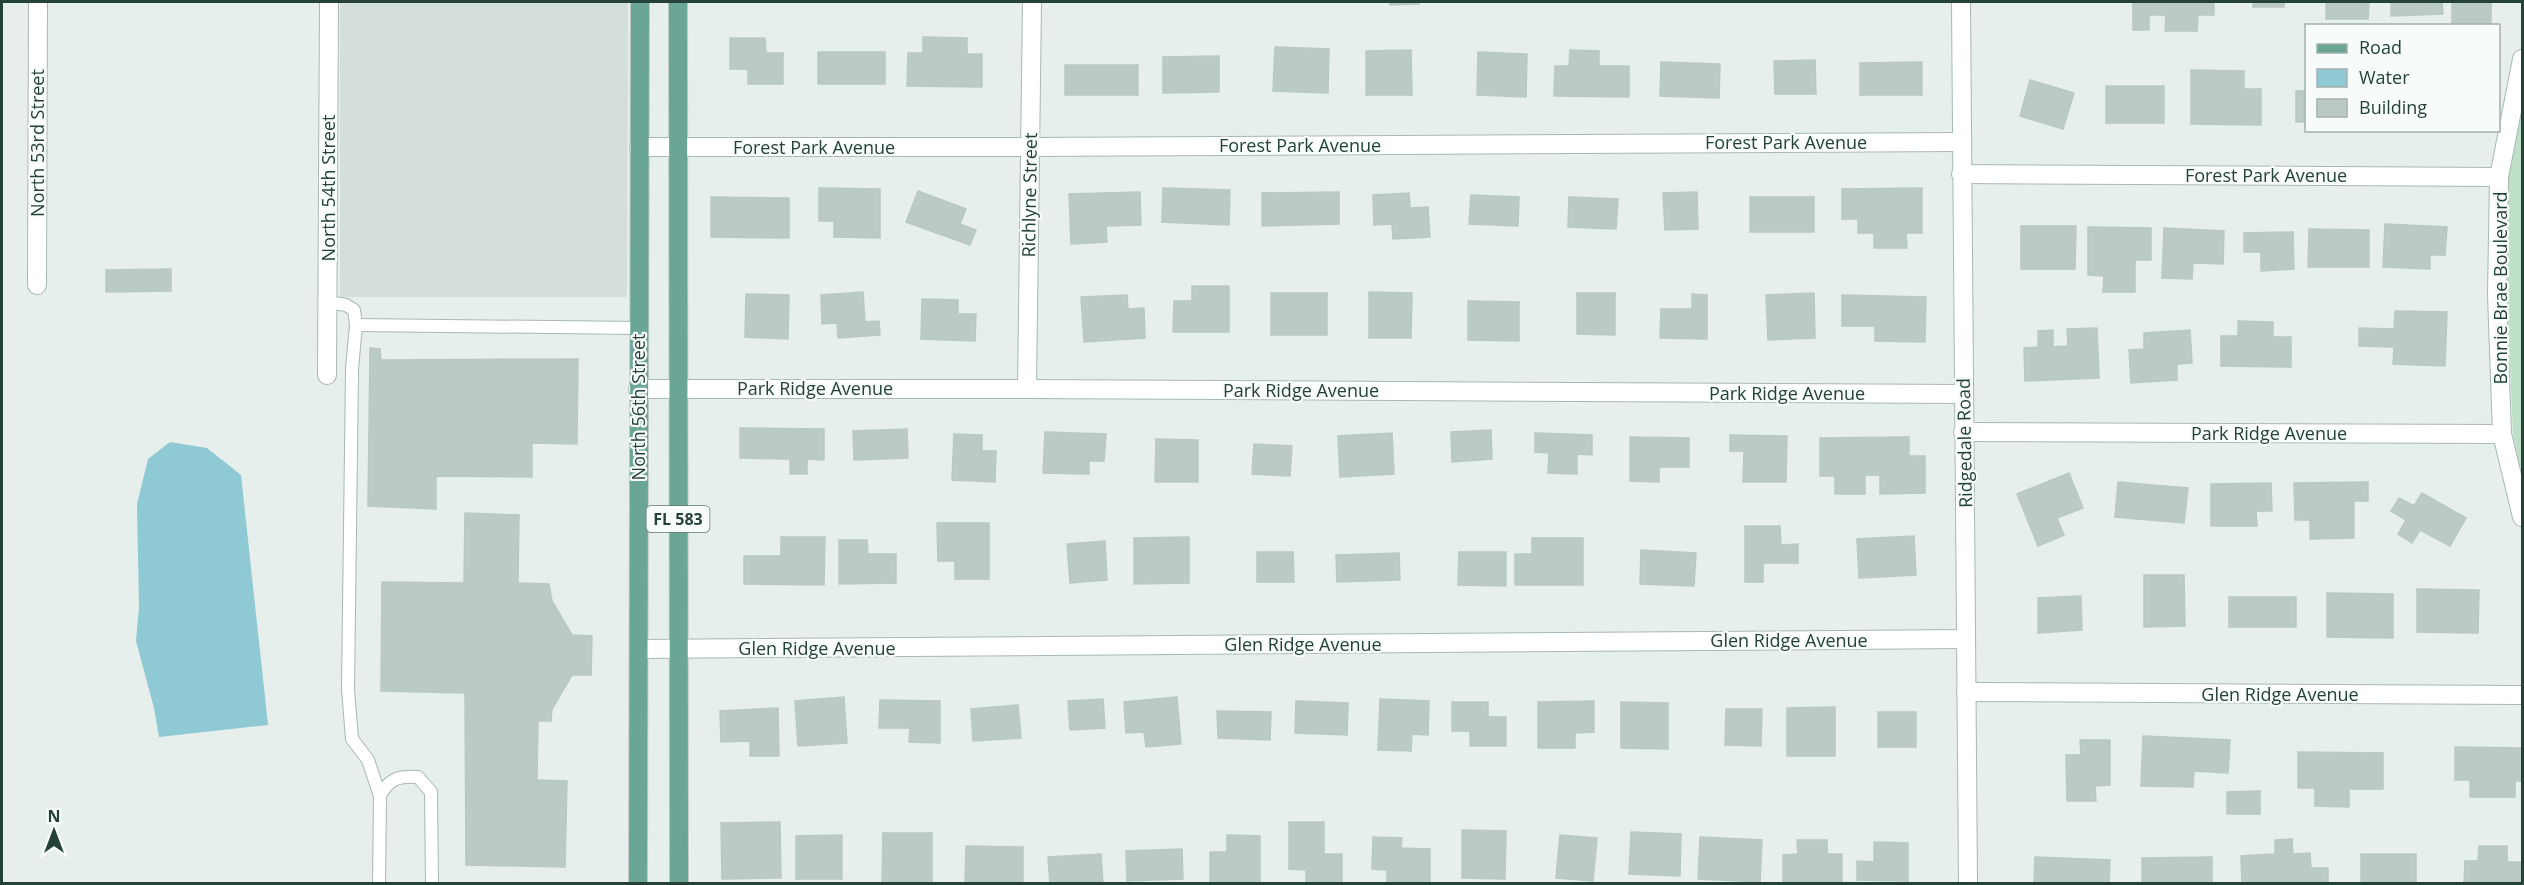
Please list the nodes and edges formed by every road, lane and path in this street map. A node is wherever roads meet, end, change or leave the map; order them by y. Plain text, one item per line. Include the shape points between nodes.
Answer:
1 (38, 2) edge
2 (329, 2) edge
3 (640, 2) edge
4 (678, 2) edge
5 (1032, 2) edge
6 (1961, 2) edge
7 (2523, 59) edge
8 (1961, 142) junction
9 (639, 147) junction
10 (677, 147) junction
11 (1029, 147) junction
12 (1961, 174) junction
13 (2499, 177) junction
14 (37, 285) dead end
15 (328, 302) junction
16 (356, 324) junction
17 (639, 328) junction
18 (327, 375) dead end
19 (678, 388) junction
20 (638, 389) junction
21 (1027, 389) junction
22 (1963, 394) junction
23 (1963, 432) junction
24 (2502, 434) junction
25 (2523, 517) edge
26 (1966, 639) junction
27 (639, 648) junction
28 (678, 649) junction
29 (1966, 692) junction
30 (2523, 695) edge
31 (380, 796) junction
32 (379, 884) edge
33 (432, 884) edge
34 (638, 884) edge
35 (679, 884) edge
36 (1968, 884) edge

1 - 14 street, North 53rd Street
2 - 15 street, North 54th Street
3 - 9 main road, North 56th Street / FL 583
4 - 10 main road, FL 583
5 - 11 street, Richlyne Street
6 - 8 street, Ridgedale Road
7 - 13 street, Bonnie Brae Boulevard
8 - 11 street, Forest Park Avenue
8 - 12 street, Ridgedale Road
9 - 10 street, Forest Park Avenue
9 - 17 main road, North 56th Street / FL 583
10 - 11 street, Forest Park Avenue
10 - 19 main road, FL 583
11 - 21 street, Richlyne Street
12 - 13 street, Forest Park Avenue
12 - 22 street, Ridgedale Road
13 - 24 street, Bonnie Brae Boulevard via 2497,295
15 - 16 lane via 354,310
15 - 18 street, North 54th Street
16 - 17 lane
16 - 31 lane via 352,369 348,689 352,739 368,760
17 - 20 main road, North 56th Street / FL 583
19 - 20 street, Park Ridge Avenue
19 - 21 street, Park Ridge Avenue
19 - 28 main road, FL 583
20 - 27 main road, North 56th Street / FL 583
21 - 22 street, Park Ridge Avenue
22 - 23 street, Ridgedale Road
23 - 24 street, Park Ridge Avenue
23 - 26 street, Ridgedale Road
24 - 25 street, Bonnie Brae Boulevard
26 - 28 street, Glen Ridge Avenue
26 - 29 street, Ridgedale Road
27 - 28 street, Glen Ridge Avenue
27 - 34 main road, North 56th Street / FL 583
28 - 35 main road, FL 583
29 - 30 street, Glen Ridge Avenue
29 - 36 street, Ridgedale Road
31 - 32 lane
31 - 33 lane via 386,784 400,776 418,777 430,792

